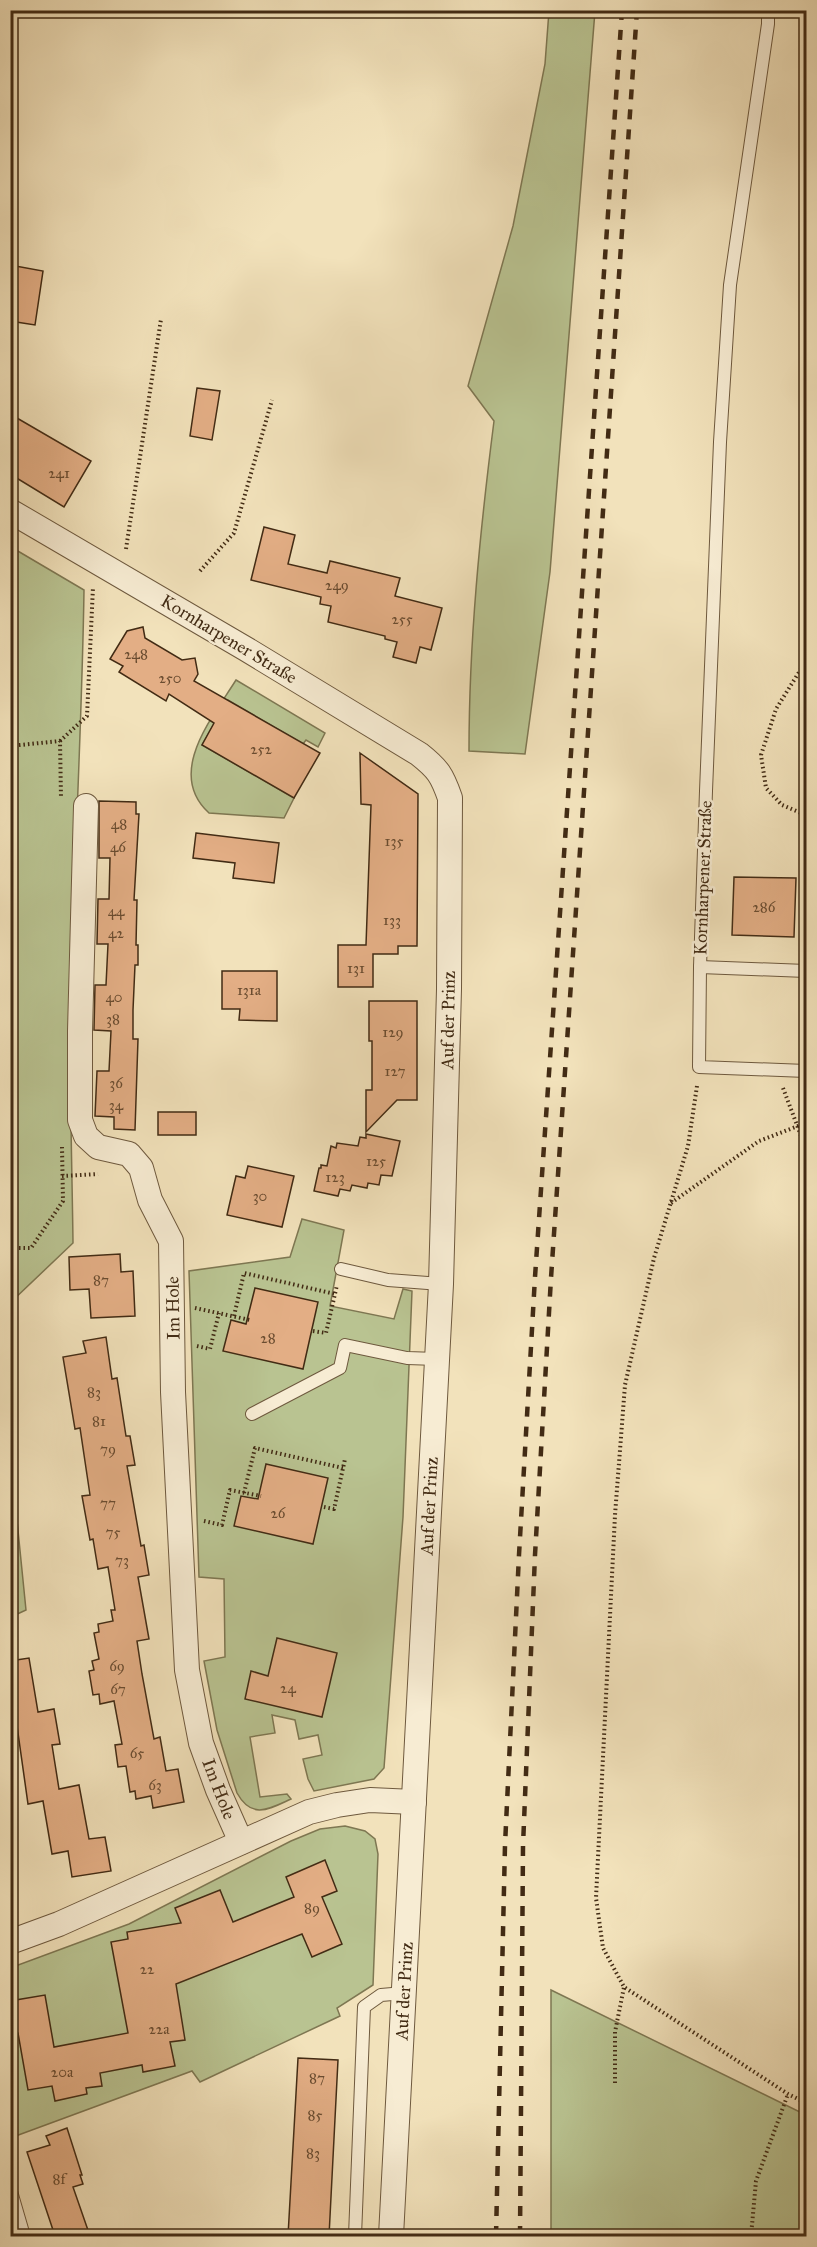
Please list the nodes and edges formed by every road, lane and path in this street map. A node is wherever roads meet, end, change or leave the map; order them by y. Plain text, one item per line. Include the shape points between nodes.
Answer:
1 (768, 10) edge
2 (161, 318) dead end
3 (272, 400) dead end
4 (10, 511) edge
5 (101, 563) junction
6 (200, 572) dead end
7 (123, 576) junction
8 (807, 662) edge
9 (60, 741) dead end
10 (443, 776) joint
11 (86, 806) dead end
12 (807, 815) edge
13 (700, 967) junction
14 (807, 971) edge
15 (699, 1067) junction
16 (776, 1070) junction
17 (807, 1071) edge
18 (807, 1123) edge
19 (796, 1126) junction
20 (807, 1149) edge
21 (106, 1174) dead end
22 (62, 1176) dead end
23 (670, 1203) junction
24 (341, 1269) joint
25 (441, 1284) junction
26 (335, 1294) junction
27 (195, 1307) dead end
28 (219, 1313) junction
29 (234, 1316) junction
30 (250, 1320) dead end
31 (313, 1331) dead end
32 (173, 1341) junction
33 (437, 1359) junction
34 (252, 1414) dead end
35 (345, 1459) dead end
36 (343, 1468) junction
37 (244, 1492) junction
38 (261, 1496) dead end
39 (324, 1507) dead end
40 (179, 1516) junction
41 (414, 1802) junction
42 (241, 1842) junction
43 (10, 1942) edge
44 (624, 1987) junction
45 (404, 1993) junction
46 (615, 2083) dead end
47 (788, 2094) junction
48 (807, 2103) edge
49 (10, 2188) edge
50 (24, 2236) edge
51 (355, 2236) edge
52 (391, 2236) edge
53 (751, 2236) edge

1 - 13 lane, Kornharpener Straße via 730,285
2 - 7 path
3 - 6 path via 234,533
4 - 5 street, Kornharpener Straße
5 - 7 street, Kornharpener Straße
5 - 9 path via 93,588 87,716
7 - 10 street, Kornharpener Straße via 419,754
8 - 12 path via 776,709 761,755 766,788 782,805
10 - 25 street, Auf der Prinz via 450,798
11 - 32 street, Im Hole via 80,1120 86,1136 98,1147 129,1154 141,1168 150,1200 171,1241
13 - 14 lane, Kornharpener Straße
13 - 15 lane
15 - 16 lane
15 - 23 path via 688,1146
16 - 17 lane
16 - 19 path
18 - 19 path
19 - 20 path
19 - 23 path via 759,1141
21 - 22 path
23 - 44 path via 625,1384 615,1515 596,1898 603,1948
24 - 25 lane via 388,1280
24 - 26 path
25 - 33 street, Auf der Prinz
26 - 29 path via 244,1273
26 - 31 path via 326,1333
27 - 28 path
28 - 29 path
28 - 32 path via 210,1349
29 - 30 path
32 - 40 street, Im Hole
33 - 34 lane via 407,1358 345,1345 340,1368
33 - 41 street, Auf der Prinz
35 - 36 path
36 - 37 path via 255,1448
36 - 39 path via 334,1509
37 - 38 path
37 - 40 path via 230,1490 222,1525
40 - 42 street, Im Hole via 192,1702 201,1743
41 - 42 street, Im Hole via 370,1800 337,1805 309,1812
41 - 45 street, Auf der Prinz
42 - 43 street, Im Hole
44 - 46 path via 615,2032
44 - 47 path
45 - 51 lane via 381,1995 364,2007
45 - 52 street, Auf der Prinz
47 - 48 path
47 - 53 path via 756,2181
49 - 50 lane

